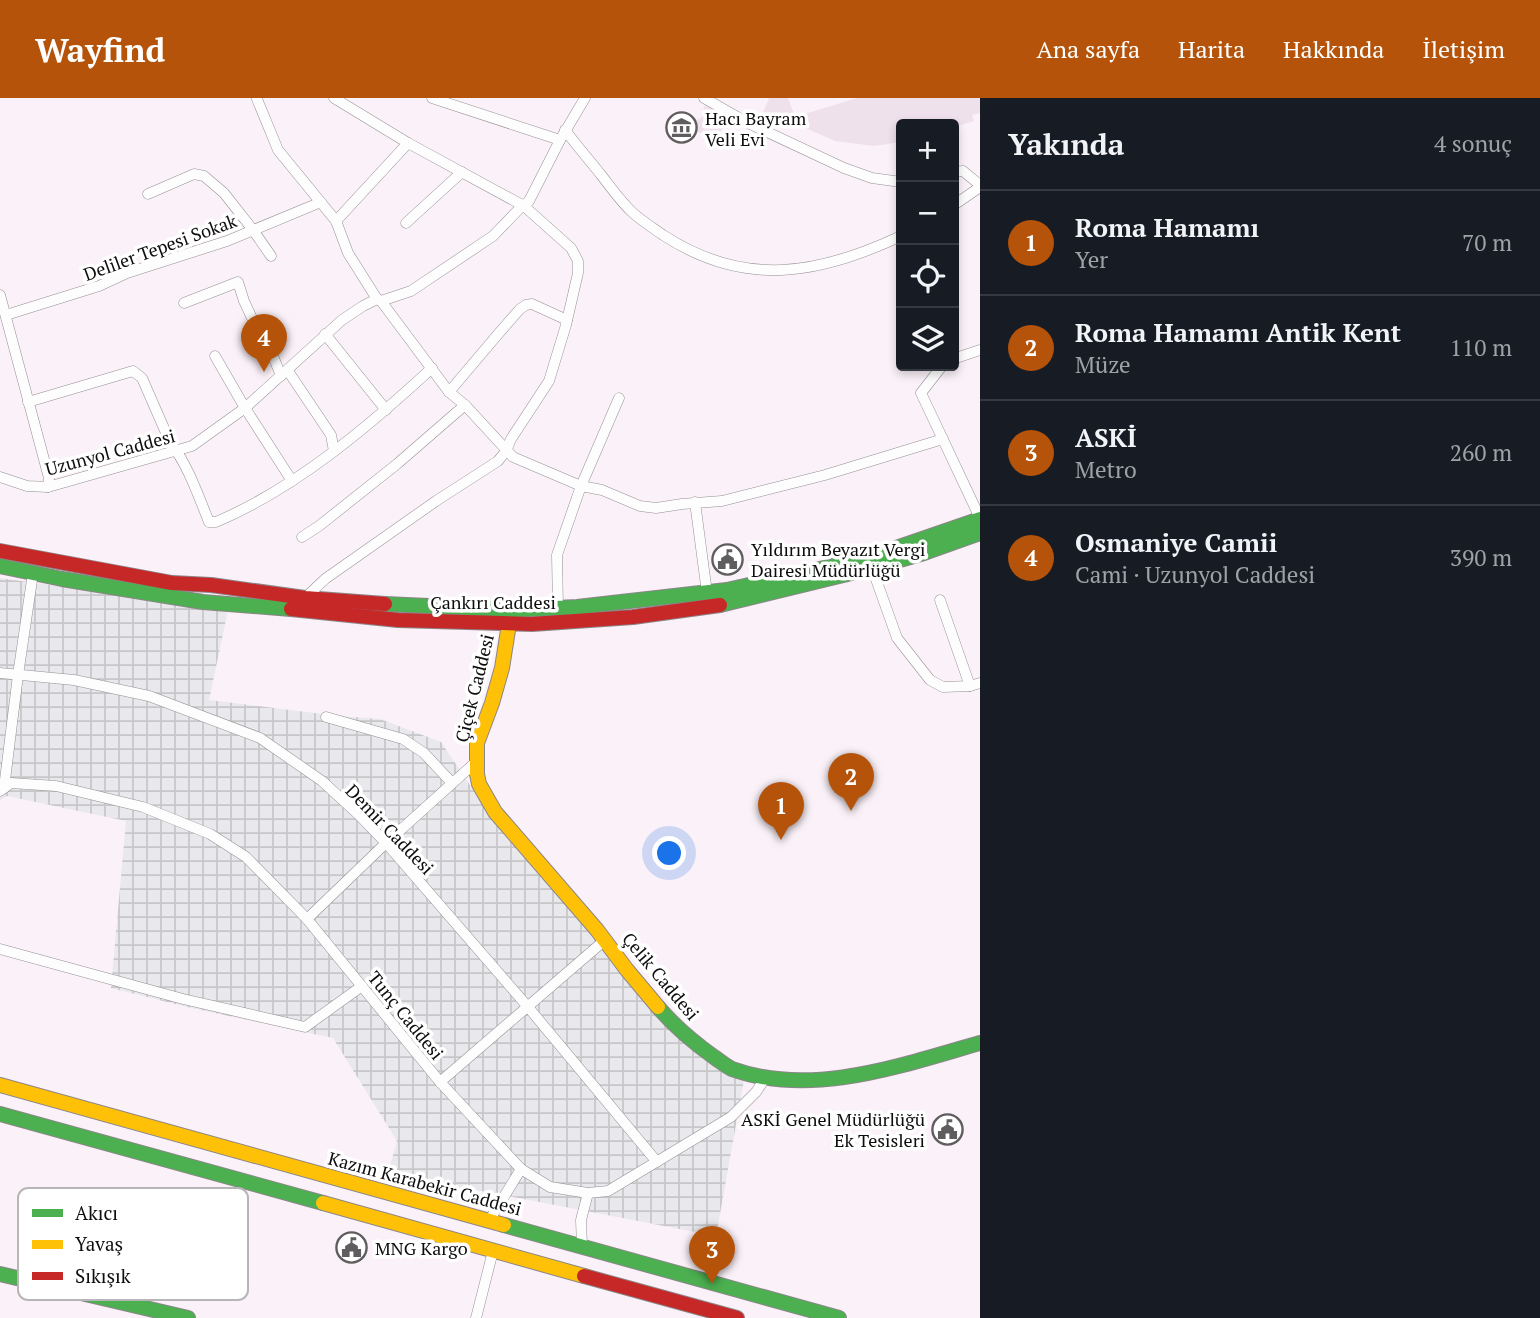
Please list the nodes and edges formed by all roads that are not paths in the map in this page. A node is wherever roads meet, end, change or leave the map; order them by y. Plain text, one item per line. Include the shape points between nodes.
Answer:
1 (334, 98) edge
2 (432, 98) edge
3 (585, 98) edge
4 (704, 98) edge
5 (257, 99) edge
6 (562, 135) junction
7 (408, 143) junction
8 (462, 172) junction
9 (959, 172) edge
10 (896, 181) edge
11 (980, 186) edge
12 (148, 194) dead end
13 (959, 201) edge
14 (321, 202) junction
15 (524, 205) junction
16 (336, 220) junction
17 (405, 223) dead end
18 (253, 230) junction
19 (896, 238) edge
20 (271, 256) dead end
21 (0, 295) edge
22 (379, 300) junction
23 (184, 303) dead end
24 (6, 315) junction
25 (567, 320) junction
26 (325, 334) junction
27 (980, 350) edge
28 (215, 356) dead end
29 (959, 357) edge
30 (432, 368) junction
31 (938, 371) edge
32 (284, 373) junction
33 (449, 391) junction
34 (619, 398) dead end
35 (29, 402) junction
36 (465, 405) junction
37 (245, 408) junction
38 (386, 410) junction
39 (943, 439) junction
40 (177, 450) junction
41 (334, 451) junction
42 (506, 451) junction
43 (0, 477) edge
44 (292, 481) junction
45 (581, 486) junction
46 (48, 487) junction
47 (695, 502) junction
48 (980, 519) edge
49 (980, 533) edge
50 (302, 537) dead end
51 (2, 555) edge
52 (872, 568) junction
53 (33, 573) junction
54 (707, 593) junction
55 (305, 598) junction
56 (940, 600) dead end
57 (558, 608) junction
58 (509, 624) junction
59 (0, 673) edge
60 (18, 675) junction
61 (975, 684) edge
62 (326, 717) dead end
63 (477, 761) junction
64 (452, 783) junction
65 (2, 790) edge
66 (386, 843) junction
67 (307, 919) junction
68 (605, 940) junction
69 (0, 949) edge
70 (362, 986) junction
71 (528, 1007) junction
72 (980, 1043) edge
73 (766, 1076) junction
74 (440, 1082) junction
75 (0, 1085) edge
76 (0, 1114) edge
77 (657, 1162) junction
78 (521, 1169) junction
79 (588, 1193) junction
80 (489, 1221) junction
81 (582, 1246) junction
82 (493, 1251) junction
83 (0, 1274) edge
84 (18, 1278) edge
85 (111, 1300) edge
86 (188, 1318) edge
87 (475, 1318) edge
88 (737, 1318) edge
89 (839, 1318) edge

1 - 7 street
2 - 6 street
3 - 6 street, Uzunyol Caddesi
4 - 10 street via 844,167
5 - 14 street via 278,150
6 - 15 street, Uzunyol Caddesi
6 - 19 street via 627,208 677,244 713,261 773,271 795,269 851,256
7 - 8 street
7 - 16 street
8 - 15 street
8 - 17 street
9 - 11 street
11 - 13 street
12 - 18 street via 194,174 204,176
14 - 16 street
14 - 18 street, Deliler Tepesi Sokak
15 - 22 street, Uzunyol Caddesi via 493,236 411,291
15 - 25 street via 571,248 578,261
16 - 22 street via 348,253
18 - 20 street
18 - 24 street, Deliler Tepesi Sokak
21 - 24 street
22 - 26 street, Uzunyol Caddesi
22 - 30 street
23 - 32 street via 238,282 257,329
24 - 35 street
25 - 33 street via 526,305
25 - 42 street via 549,381
26 - 32 street, Uzunyol Caddesi
26 - 38 street
27 - 29 street
28 - 37 street
30 - 33 street
30 - 38 street
31 - 39 street via 921,393
32 - 37 street, Uzunyol Caddesi
32 - 41 street via 331,435
33 - 36 street
34 - 45 street
35 - 40 street via 133,371 142,378
35 - 46 street
36 - 42 street
36 - 50 street
37 - 40 street, Uzunyol Caddesi via 192,446
37 - 44 street
38 - 41 street
39 - 47 street via 825,475 722,501
39 - 48 street
40 - 44 street via 209,522 227,518
40 - 46 street, Uzunyol Caddesi
41 - 44 street
42 - 45 street
42 - 55 street via 498,461 325,579
43 - 46 street, Uzunyol Caddesi
45 - 47 street via 602,489 648,508
45 - 57 street via 557,555
47 - 54 street
48 - 54 main road, Çankırı Caddesi via 833,566
49 - 52 main road, Çankırı Caddesi
51 - 53 main road, Çankırı Caddesi
51 - 55 main road, Çankırı Caddesi via 172,583
52 - 58 main road, Çankırı Caddesi via 712,607
52 - 61 street via 897,638 930,680 943,687
53 - 58 main road, Çankırı Caddesi via 202,602 398,620
53 - 60 street
54 - 57 main road, Çankırı Caddesi
55 - 57 main road, Çankırı Caddesi via 487,610
56 - 61 street
58 - 63 main road, Çiçek Caddesi via 502,668 477,743
59 - 60 street, Demir Caddesi
60 - 65 street
60 - 66 street, Demir Caddesi via 74,680 149,696 260,738 322,781
62 - 64 street via 403,739 424,753
63 - 64 street
63 - 68 main road, Çelik Caddesi via 479,784 495,812
64 - 66 street
65 - 67 street, Tunç Caddesi via 11,783 56,786 143,807 210,834 246,857
66 - 67 street
66 - 71 street, Demir Caddesi
67 - 70 street, Tunç Caddesi
68 - 71 street
68 - 73 main road, Çelik Caddesi via 690,1040 730,1068
69 - 70 street via 306,1027
70 - 74 street, Tunç Caddesi
71 - 74 street
71 - 77 street, Demir Caddesi
72 - 73 main road, Çelik Caddesi via 832,1079 798,1082
73 - 77 street, Tunç Caddesi via 731,1117
74 - 78 street, Tunç Caddesi
75 - 80 main road, Kazım Karabekir Caddesi
76 - 82 main road
77 - 79 street, Tunç Caddesi via 608,1191
78 - 79 street, Tunç Caddesi via 550,1186
78 - 80 street
79 - 81 street via 581,1220
80 - 81 main road, Kazım Karabekir Caddesi
81 - 89 main road, Kazım Karabekir Caddesi
82 - 87 street
82 - 88 main road
83 - 84 main road
85 - 86 main road

